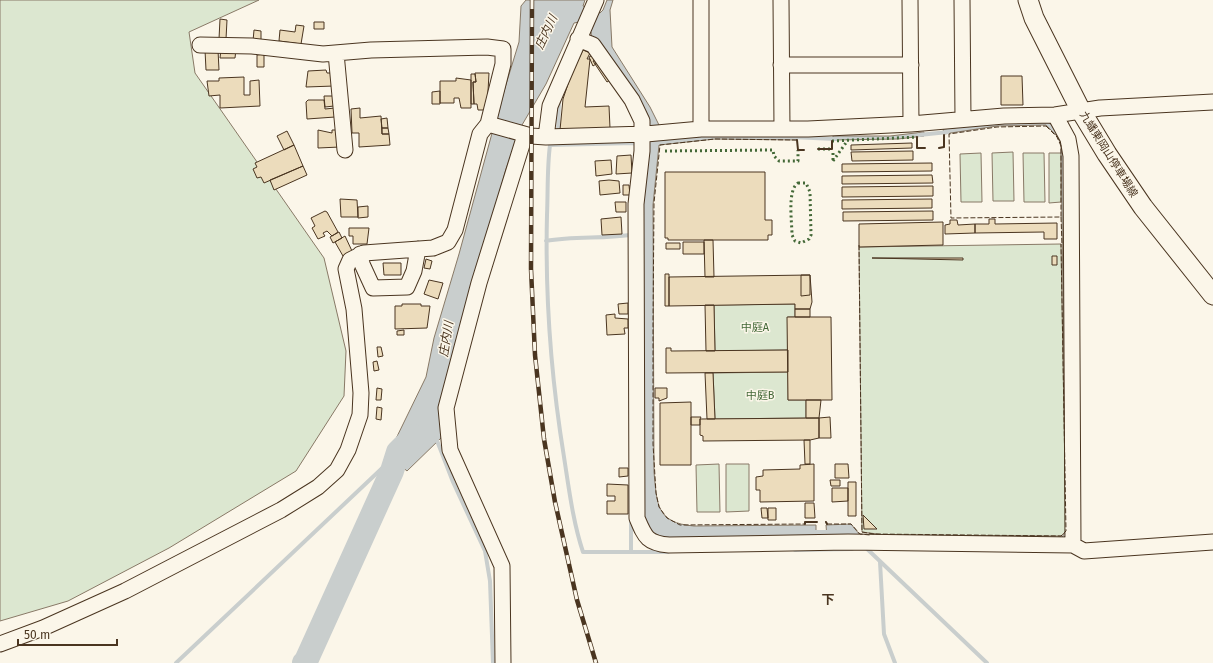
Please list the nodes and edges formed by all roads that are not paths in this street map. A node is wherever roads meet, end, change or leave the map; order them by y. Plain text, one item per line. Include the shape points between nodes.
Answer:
1 (701, 0) edge
2 (781, 0) edge
3 (910, 0) edge
4 (962, 0) edge
5 (1028, 0) edge
6 (594, 5) edge
7 (582, 38) junction
8 (200, 45) dead end
9 (336, 53) junction
10 (781, 65) junction
11 (911, 65) junction
12 (1213, 102) edge
13 (1082, 110) junction
14 (1055, 115) junction
15 (963, 119) junction
16 (491, 124) junction
17 (912, 124) junction
18 (701, 129) junction
19 (782, 129) junction
20 (523, 134) junction
21 (645, 134) junction
22 (546, 137) junction
23 (345, 150) dead end
24 (418, 249) junction
25 (360, 254) junction
26 (1213, 295) edge
27 (1213, 542) edge
28 (1073, 545) junction
29 (0, 644) edge
30 (503, 663) edge

1 - 18 street
2 - 10 street
3 - 11 street
4 - 15 street
5 - 13 main road, 九蟠東岡山停車場線 via 1034,18
6 - 7 street
7 - 21 street via 593,45 632,100
7 - 22 street via 550,106
8 - 9 street via 252,46 323,54
9 - 16 street via 487,46 503,49 503,64
9 - 23 street
10 - 11 street
10 - 19 street
11 - 17 street
12 - 13 street
13 - 14 street
13 - 26 main road, 九蟠東岡山停車場線 via 1107,154 1143,206
14 - 15 street
14 - 28 street via 1068,139 1071,156
15 - 17 street
16 - 20 street
16 - 24 street via 480,134 455,230 448,242 442,246
17 - 19 street
18 - 19 street
18 - 21 street
20 - 22 street
20 - 30 street via 479,283 446,408 450,450 502,566
21 - 22 street
21 - 28 street via 636,204 637,518 644,536 659,544 669,545 848,542
24 - 25 street
24 - 25 street via 414,271 407,287 373,288
25 - 29 street via 350,260 346,269 354,310 361,393 360,415 348,450 337,470 318,487 280,510 125,592 44,628
27 - 28 street via 1084,551

